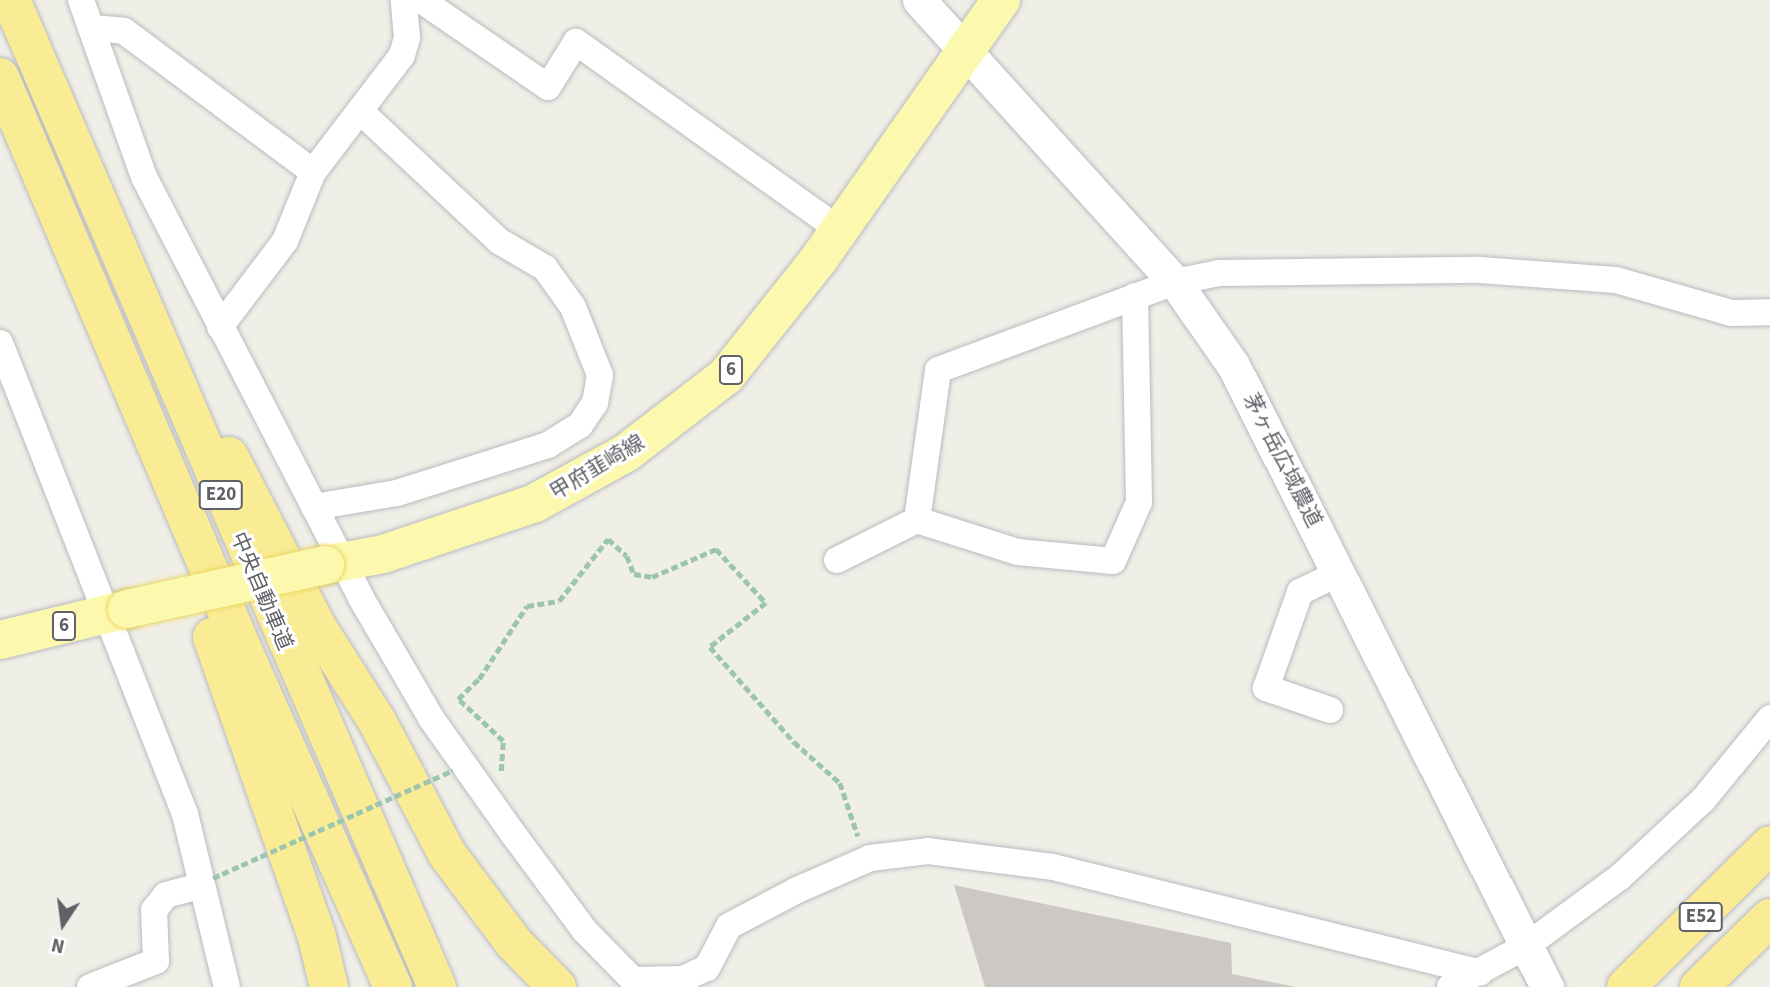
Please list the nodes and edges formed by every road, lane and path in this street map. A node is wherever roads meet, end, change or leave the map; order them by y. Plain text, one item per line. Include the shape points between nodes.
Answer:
1 (11, 0) edge
2 (81, 0) edge
3 (404, 0) edge
4 (421, 0) edge
5 (919, 0) edge
6 (1001, 0) edge
7 (92, 28) junction
8 (964, 51) junction
9 (0, 78) edge
10 (360, 112) junction
11 (76, 155) junction
12 (313, 172) junction
13 (840, 230) junction
14 (1175, 282) junction
15 (1135, 296) junction
16 (97, 309) junction
17 (1770, 312) edge
18 (220, 327) junction
19 (0, 342) edge
20 (566, 434) junction
21 (583, 477) junction
22 (314, 507) junction
23 (917, 520) junction
24 (837, 559) dead end
25 (334, 564) junction
26 (1341, 572) junction
27 (116, 613) junction
28 (0, 640) edge
29 (1330, 710) dead end
30 (1770, 718) edge
31 (453, 770) dead end
32 (506, 780) dead end
33 (1770, 845) edge
34 (870, 858) junction
35 (206, 882) junction
36 (1770, 919) edge
37 (1526, 946) junction
38 (1480, 973) junction
39 (637, 984) edge
40 (90, 987) edge
41 (228, 987) edge
42 (329, 987) edge
43 (393, 987) edge
44 (437, 987) edge
45 (557, 987) edge
46 (1450, 987) edge
47 (1547, 987) edge
48 (1626, 987) edge
49 (1699, 987) edge
50 (1715, 987) edge

1 - 11 highway, 中央自動車道 / E20
2 - 7 street
3 - 10 street via 402,55
4 - 13 street via 548,87 576,43
5 - 8 street, 茅ヶ岳広域農道
6 - 8 main road, 甲府韮崎線 / 6
7 - 12 street via 124,31
7 - 18 street via 144,177
8 - 13 main road, 甲府韮崎線 / 6
8 - 14 street, 茅ヶ岳広域農道
9 - 16 highway, 中央自動車道 / E20
10 - 12 street
10 - 20 street via 499,242 545,268 573,307 600,375 595,403 580,425
11 - 44 highway, 中央自動車道 / E20
11 - 45 highway via 318,630 377,721 447,854 513,942
12 - 18 street via 285,241
13 - 21 main road, 甲府韮崎線 / 6 via 726,376 626,453
14 - 15 street
14 - 17 street via 1219,273 1480,270 1616,280 1731,313
14 - 26 street, 茅ヶ岳広域農道 via 1233,365
15 - 23 street via 938,370
15 - 23 street via 1139,502 1113,561 1018,552
16 - 42 highway via 317,937
16 - 43 highway, 中央自動車道 / E20
18 - 22 street
19 - 27 street
20 - 21 street
20 - 22 street via 536,449 397,493
21 - 25 main road, 甲府韮崎線 / 6 via 535,503
22 - 25 street
23 - 24 street
25 - 27 main road, 甲府韮崎線 / 6, bridge
25 - 39 street via 431,718 585,931
26 - 29 street via 1300,592 1266,688
26 - 37 street, 茅ヶ岳広域農道
27 - 28 main road, 甲府韮崎線 / 6
27 - 35 street
30 - 37 street via 1703,800 1620,877
31 - 35 path, bridge
32 - 34 path via 501,770 503,741 458,699 480,679 527,606 559,601 608,539 627,556 634,574 652,578 716,549 766,603 710,647 794,742 839,783 850,821
33 - 48 highway, E52
34 - 38 street via 928,851 1053,867
34 - 39 street via 729,926 706,968 683,979
35 - 40 street via 166,895 153,910 156,961
35 - 41 street
36 - 49 highway
36 - 50 highway, E52
37 - 38 street
37 - 47 street, 茅ヶ岳広域農道
38 - 46 street

